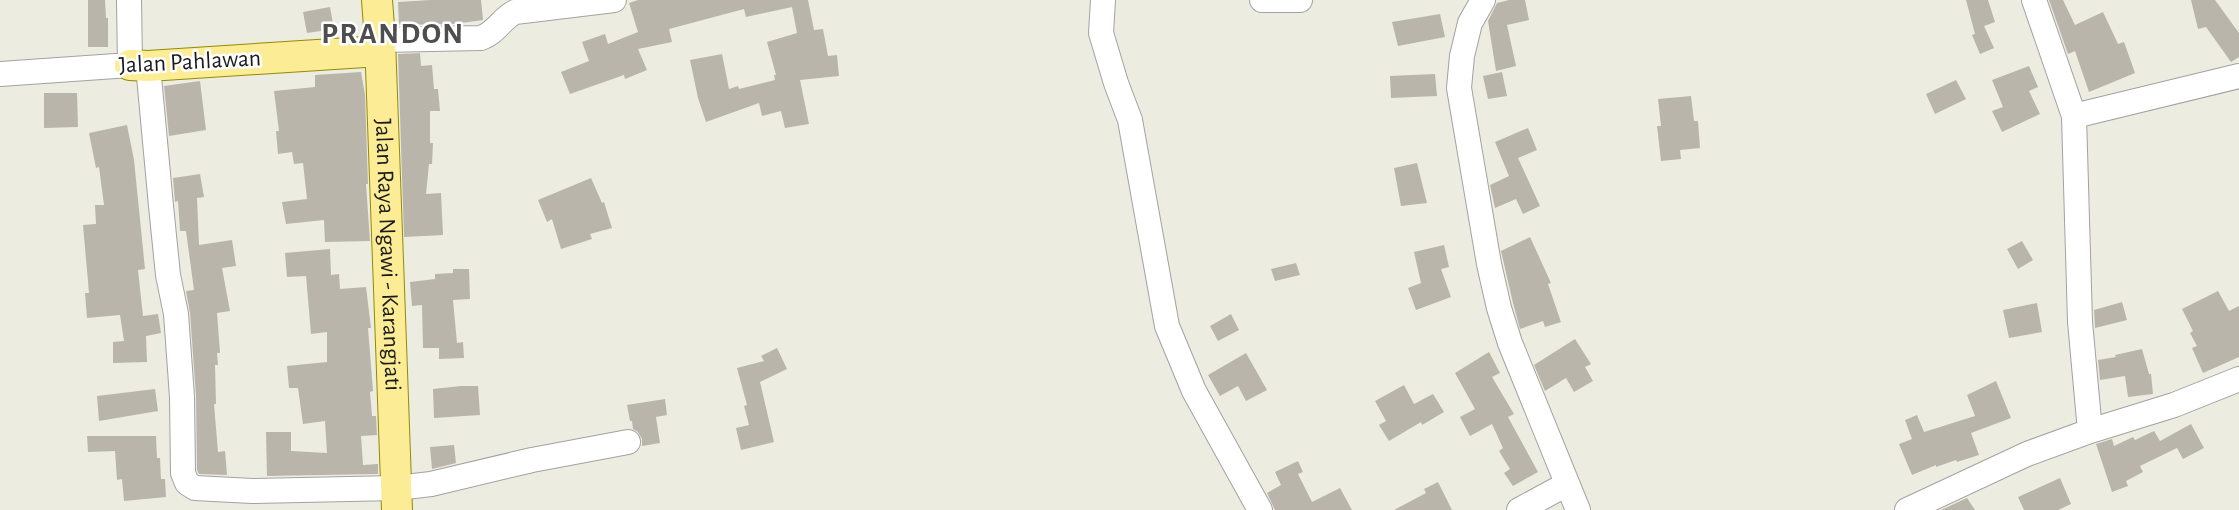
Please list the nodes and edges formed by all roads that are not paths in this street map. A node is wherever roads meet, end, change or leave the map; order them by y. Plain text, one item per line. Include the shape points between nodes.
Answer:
1 (129, 0) edge
2 (377, 0) edge
3 (614, 0) edge
4 (1103, 0) edge
5 (1262, 0) edge
6 (1300, 0) edge
7 (1483, 0) edge
8 (2034, 0) edge
9 (380, 45) junction
10 (139, 66) junction
11 (0, 74) edge
12 (2239, 76) edge
13 (2074, 116) junction
14 (2239, 379) edge
15 (2090, 431) junction
16 (628, 442) dead end
17 (1567, 484) junction
18 (398, 499) edge
19 (1260, 510) edge
20 (1519, 510) edge
21 (1578, 510) edge
22 (1907, 510) edge

1 - 10 street
2 - 9 main road, Jalan Raya Ngawi - Karangjati
3 - 9 street via 515,12 494,32 481,38
4 - 19 street via 1101,33 1130,120 1167,326 1194,391
5 - 6 street
7 - 17 street via 1470,23 1459,88 1489,264 1510,343
8 - 13 street
9 - 10 main road, Jalan Pahlawan
9 - 18 main road, Jalan Raya Ngawi - Karangjati
10 - 11 street, Jalan Pahlawan
10 - 18 street via 176,314 183,479 195,488
12 - 13 street
13 - 15 street via 2080,322
14 - 15 street via 2174,405
15 - 22 street via 2008,462
16 - 18 street via 431,484
17 - 20 street
17 - 21 street

